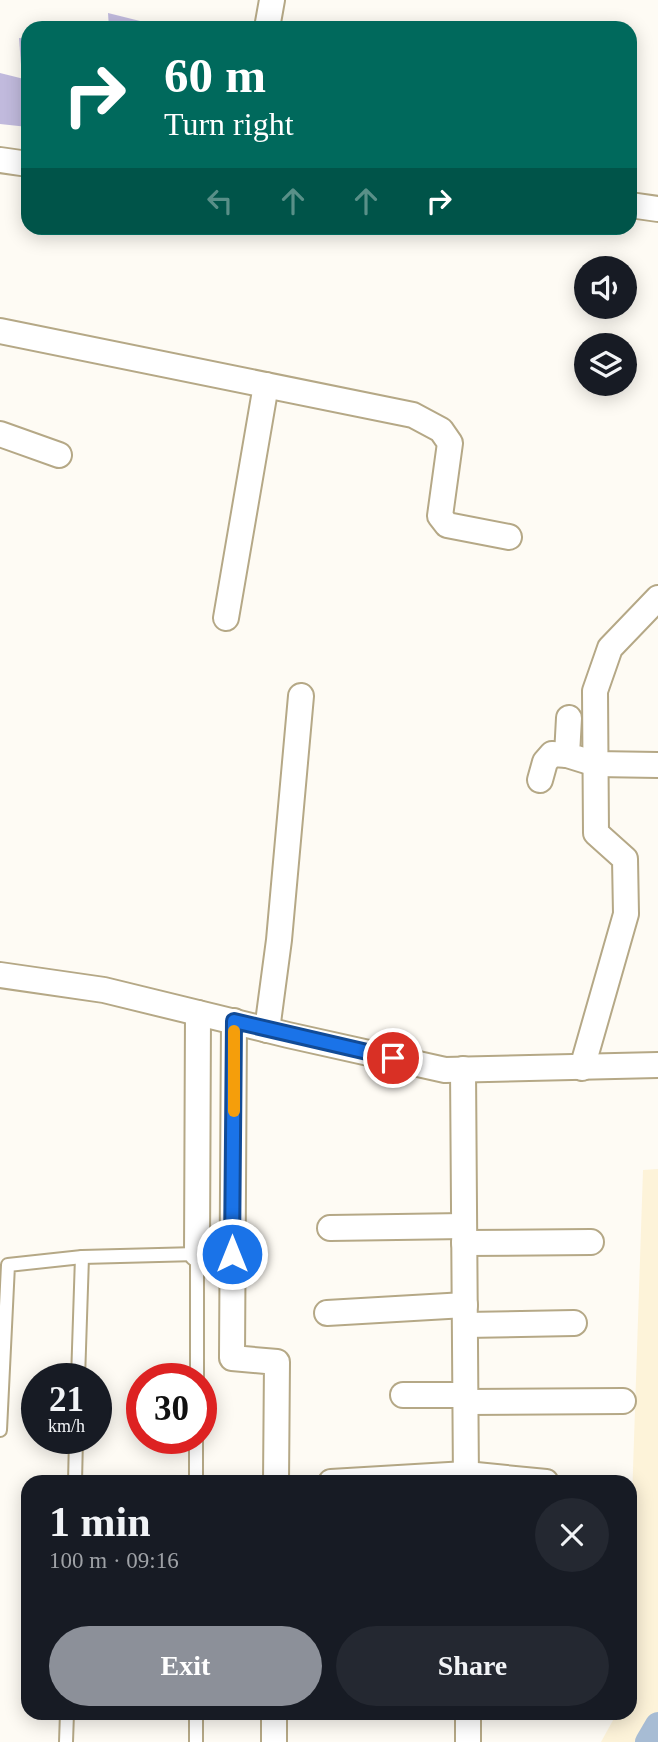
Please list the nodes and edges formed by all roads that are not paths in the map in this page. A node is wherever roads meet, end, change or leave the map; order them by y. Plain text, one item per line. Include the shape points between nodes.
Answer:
1 (272, 0) edge
2 (268, 21) edge
3 (0, 160) edge
4 (21, 163) edge
5 (637, 206) edge
6 (658, 209) edge
7 (0, 331) edge
8 (266, 385) junction
9 (0, 434) edge
10 (59, 455) dead end
11 (509, 537) dead end
12 (658, 597) edge
13 (226, 618) dead end
14 (302, 696) dead end
15 (569, 718) dead end
16 (567, 755) junction
17 (596, 764) junction
18 (658, 765) edge
19 (540, 780) dead end
20 (0, 975) edge
21 (198, 1013) junction
22 (234, 1021) junction
23 (267, 1030) junction
24 (658, 1065) edge
25 (582, 1068) junction
26 (463, 1069) junction
27 (330, 1228) dead end
28 (464, 1234) junction
29 (591, 1242) dead end
30 (197, 1254) junction
31 (82, 1257) junction
32 (327, 1312) dead end
33 (465, 1315) junction
34 (574, 1323) dead end
35 (79, 1363) edge
36 (197, 1363) edge
37 (402, 1395) dead end
38 (466, 1399) junction
39 (623, 1401) dead end
40 (0, 1430) edge
41 (76, 1454) edge
42 (197, 1454) edge
43 (75, 1475) edge
44 (196, 1475) edge
45 (276, 1475) edge
46 (466, 1475) edge
47 (67, 1720) edge
48 (196, 1720) edge
49 (274, 1720) edge
50 (468, 1720) edge
51 (66, 1742) edge
52 (196, 1742) edge
53 (274, 1742) edge
54 (468, 1742) edge

1 - 2 street
3 - 4 street
5 - 6 street
7 - 8 street
8 - 11 street via 413,415 441,430 450,443 440,516 447,525
8 - 13 street
9 - 10 street
12 - 17 street via 610,648 595,691
14 - 23 street
15 - 16 street
16 - 17 street
16 - 19 street via 552,754
17 - 18 street
17 - 25 street via 596,833 625,859 626,915
20 - 21 street via 104,990
21 - 22 street
21 - 30 street
22 - 23 street
22 - 45 street via 232,1358 277,1362
23 - 26 street via 445,1070
24 - 25 street
25 - 26 street
26 - 28 street
27 - 28 street
28 - 29 street
28 - 33 street
30 - 31 lane
30 - 36 lane
31 - 35 lane
31 - 40 lane via 8,1265
32 - 33 street
33 - 34 street
33 - 38 street
37 - 38 street
38 - 39 street
38 - 46 street
41 - 43 lane
42 - 44 lane
47 - 51 lane
48 - 52 lane
49 - 53 street
50 - 54 street

